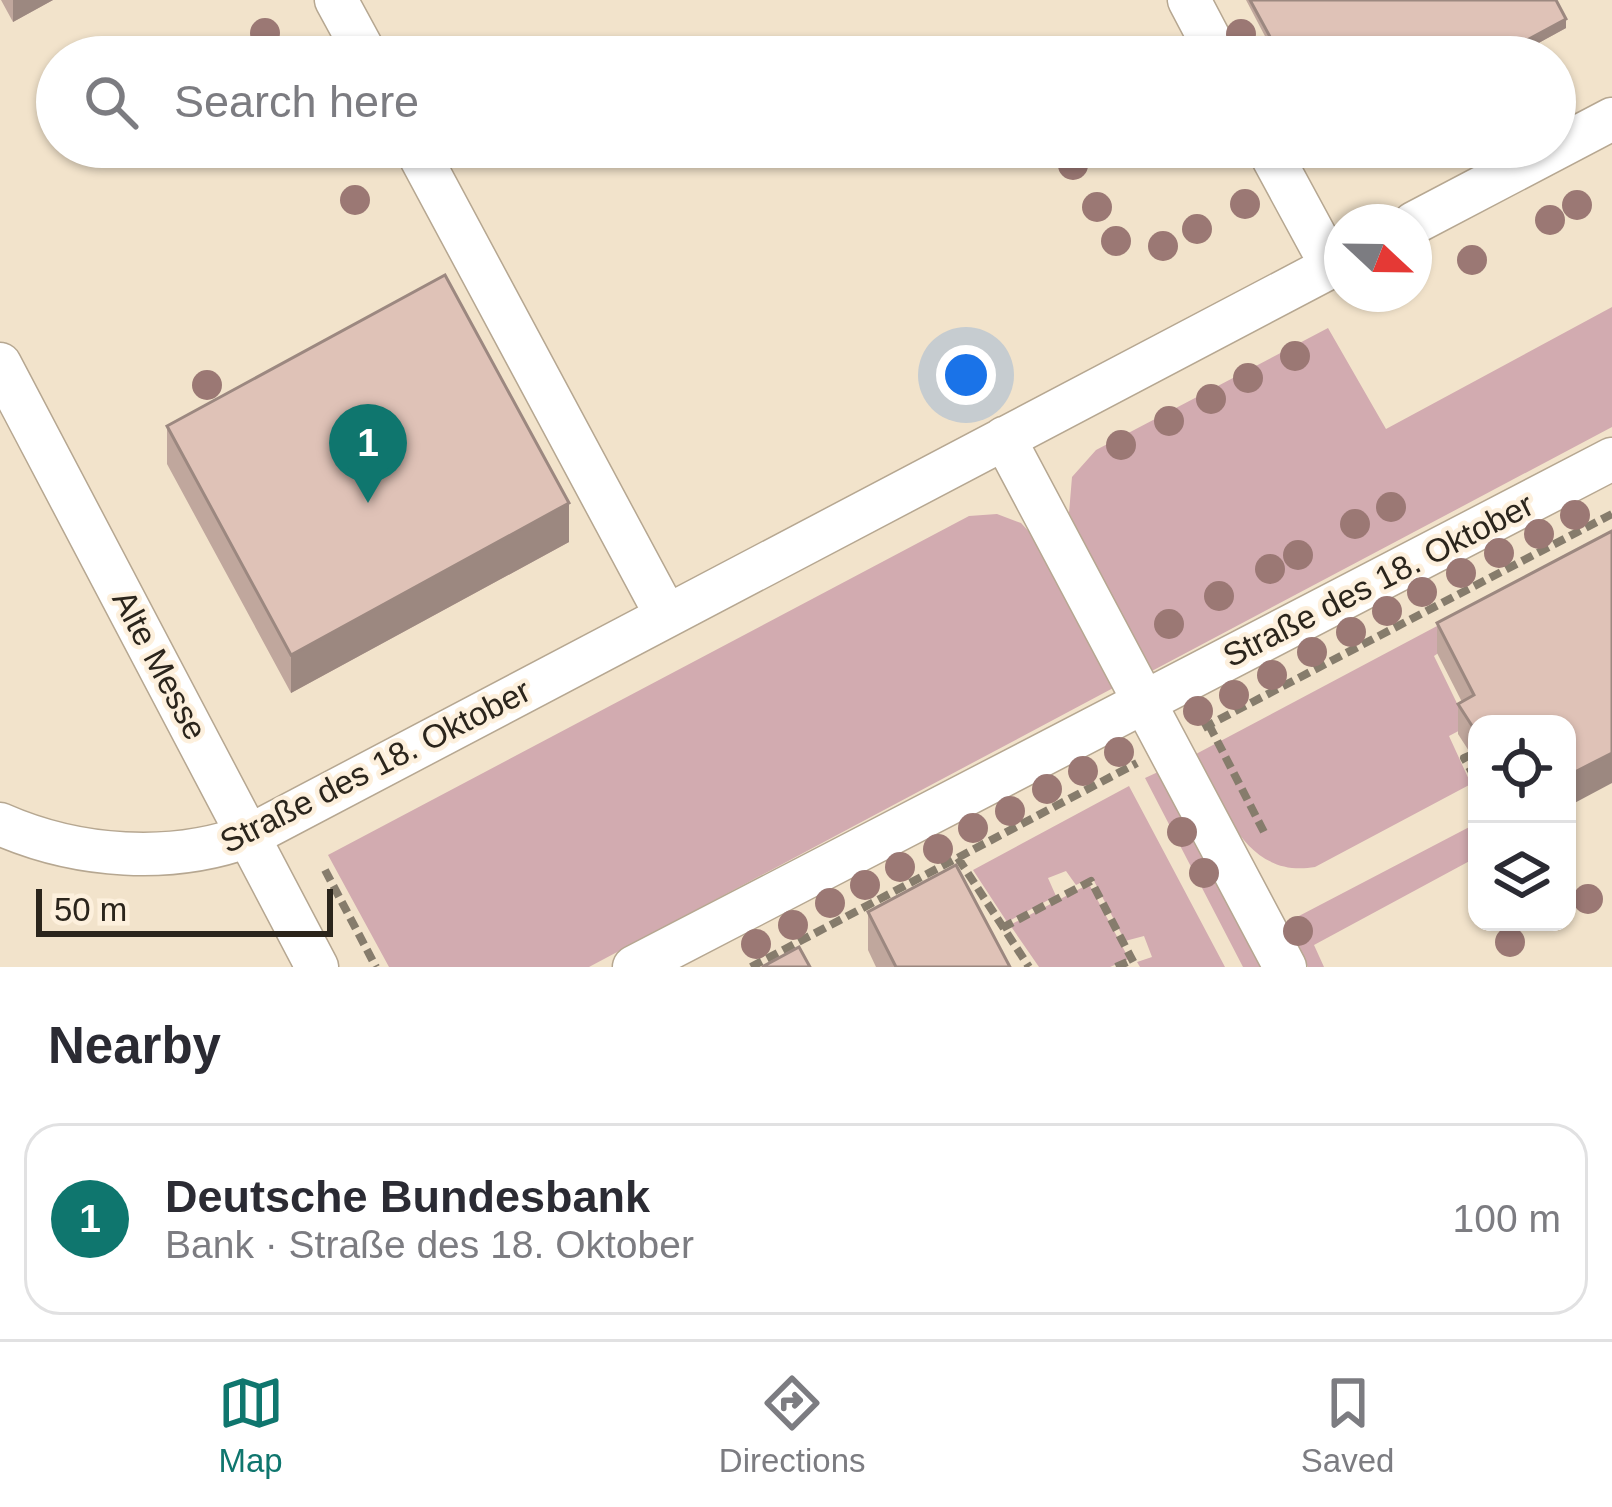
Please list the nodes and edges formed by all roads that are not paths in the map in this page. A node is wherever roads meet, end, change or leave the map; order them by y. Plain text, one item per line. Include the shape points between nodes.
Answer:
1 (336, 0) edge
2 (1189, 0) edge
3 (356, 36) edge
4 (1208, 36) edge
5 (1612, 119) edge
6 (1576, 138) edge
7 (426, 168) edge
8 (1278, 168) edge
9 (1519, 168) edge
10 (1432, 214) edge
11 (1324, 243) edge
12 (1324, 271) edge
13 (0, 364) edge
14 (1004, 438) junction
15 (1612, 459) edge
16 (666, 615) junction
17 (1144, 700) junction
18 (0, 824) edge
19 (250, 836) junction
20 (317, 967) edge
21 (634, 967) edge
22 (1285, 967) edge

1 - 3 street
2 - 4 street
5 - 6 street
7 - 16 street
8 - 11 street
9 - 10 street
12 - 14 street, Straße des 18. Oktober
13 - 19 street, Alte Messe
14 - 16 street, Straße des 18. Oktober
14 - 17 street
15 - 17 street, Straße des 18. Oktober
16 - 19 street, Straße des 18. Oktober
17 - 21 street, Straße des 18. Oktober
17 - 22 street
18 - 19 street, Straße des 18. Oktober via 43,839 159,855
19 - 20 street, Alte Messe

